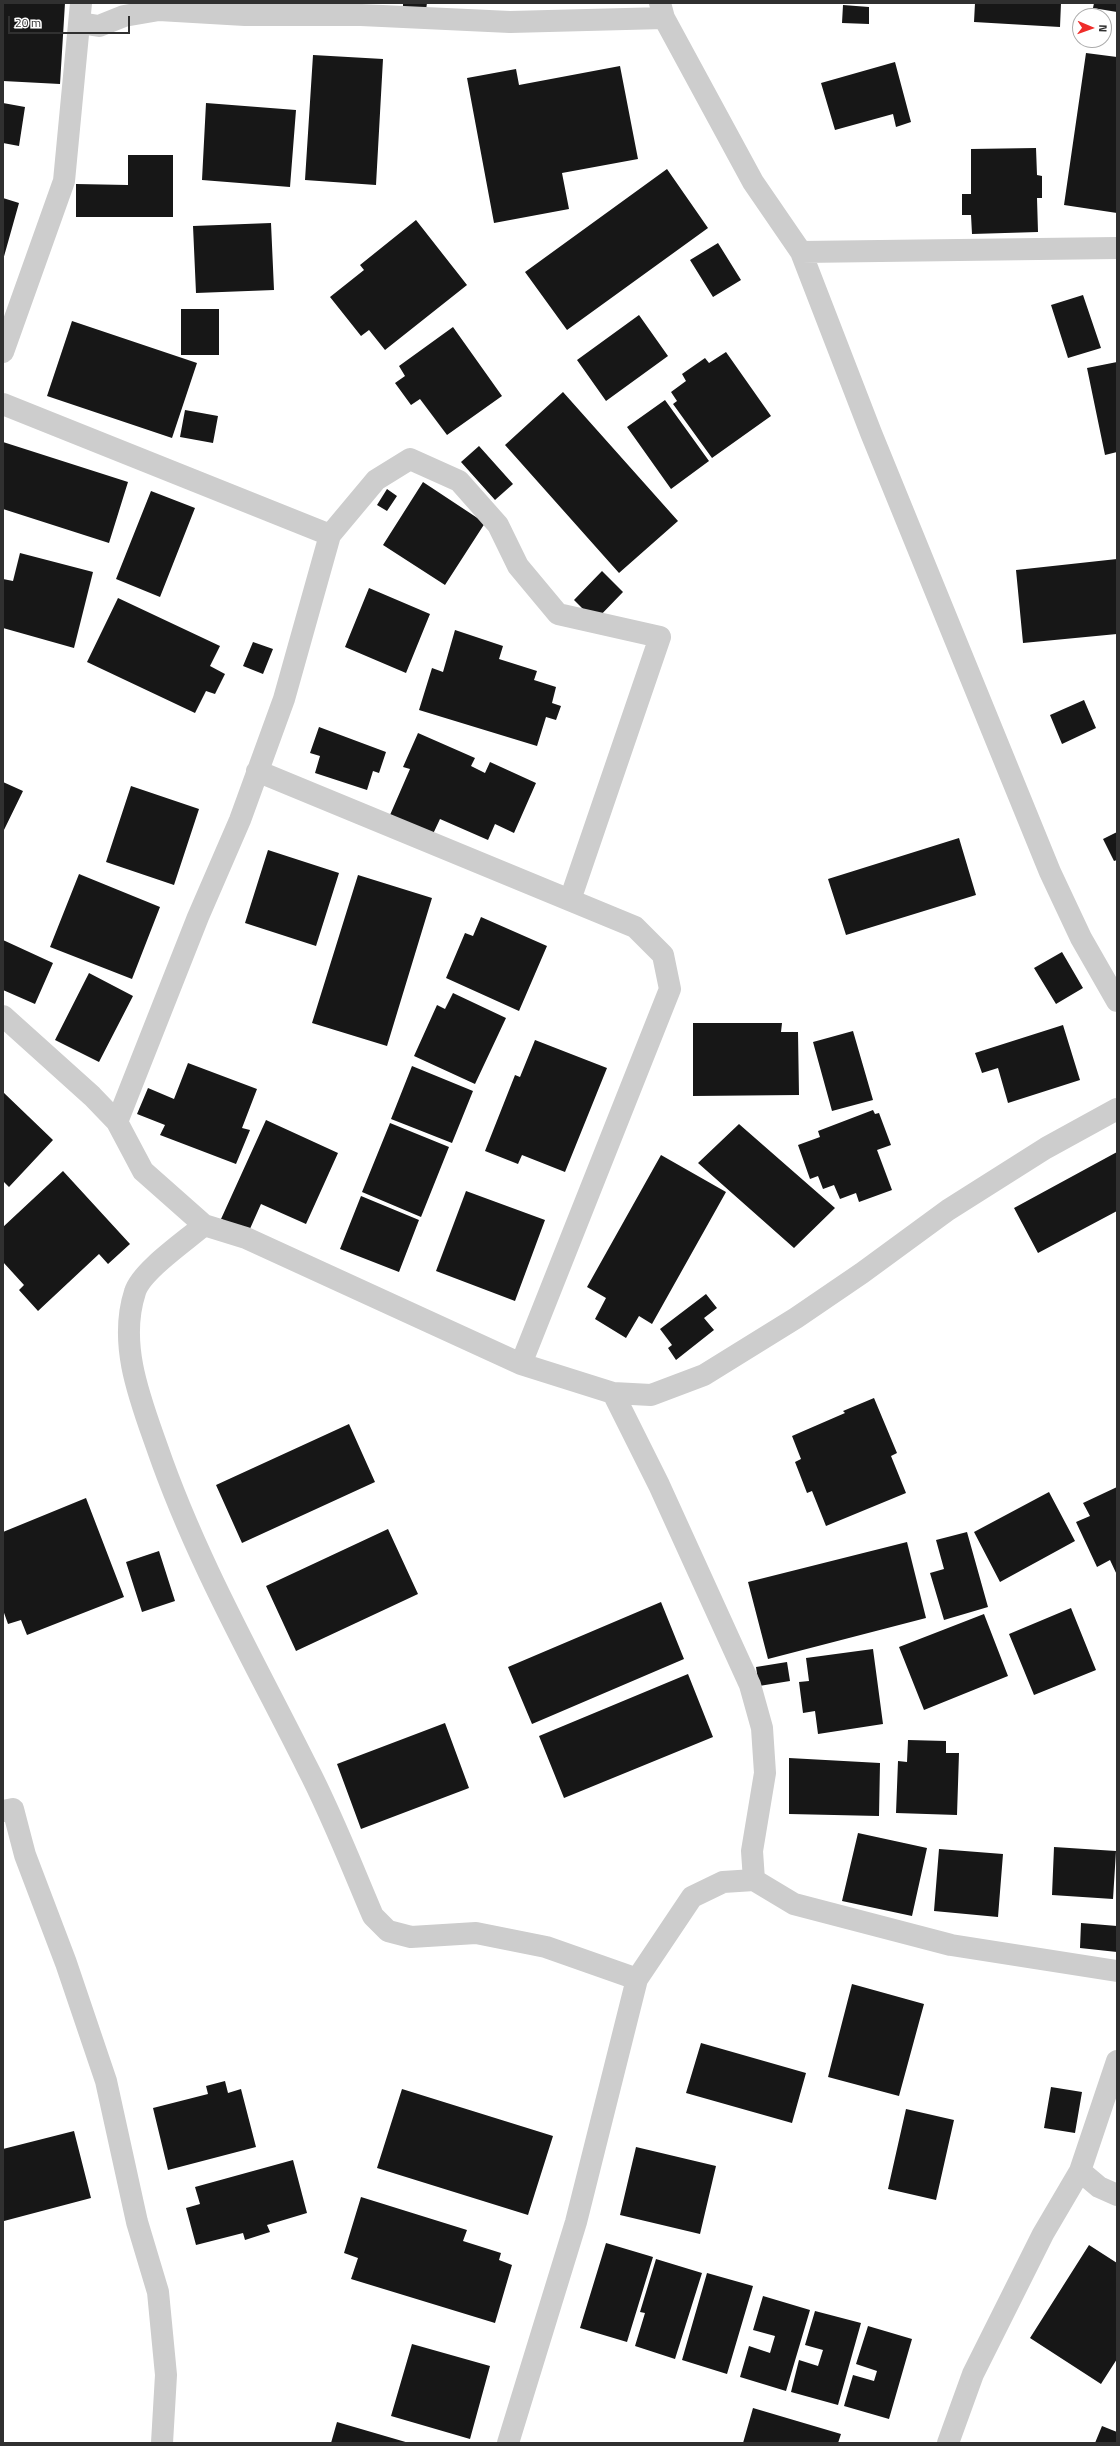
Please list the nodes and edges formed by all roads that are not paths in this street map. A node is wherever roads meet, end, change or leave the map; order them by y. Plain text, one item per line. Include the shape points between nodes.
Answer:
1 (662, 10) edge
2 (81, 13) edge
3 (1117, 248) edge
4 (801, 252) junction
5 (3, 352) edge
6 (3, 404) edge
7 (330, 535) junction
8 (257, 771) junction
9 (570, 900) junction
10 (1117, 1001) edge
11 (3, 1016) edge
12 (1117, 1109) edge
13 (117, 1122) junction
14 (204, 1225) junction
15 (521, 1364) junction
16 (613, 1393) junction
17 (3, 1811) edge
18 (754, 1880) junction
19 (1117, 1971) edge
20 (637, 1979) junction
21 (1117, 2061) edge
22 (1080, 2172) junction
23 (1117, 2195) edge
24 (162, 2443) edge
25 (508, 2443) edge
26 (948, 2443) edge

1 - 2 street via 510,22 361,15 245,15 159,10 124,16 99,26
1 - 4 street via 753,182
2 - 5 street via 64,181
3 - 4 street
4 - 10 street via 871,433 1050,872 1081,938
6 - 7 street
7 - 8 street via 284,699
7 - 9 street via 376,480 410,459 459,481 498,525 518,566 558,614 660,637
8 - 9 street
8 - 13 street via 240,820 198,917
9 - 15 street via 635,927 663,955 670,990
11 - 13 street via 92,1096
12 - 16 street via 1046,1148 948,1210 808,1310 704,1375 651,1395
13 - 14 street via 143,1170
14 - 15 street via 246,1238
14 - 20 street via 155,1266 135,1290 130,1325 130,1353 137,1391 183,1518 207,1572 309,1769 373,1916 388,1931 411,1937 476,1933 546,1947
15 - 16 street
16 - 18 street via 659,1485 750,1685 762,1728 765,1773 752,1851
17 - 24 street via 13,1809 25,1855 66,1963 106,2081 137,2222 158,2292 166,2375
18 - 19 street via 794,1904 951,1944
18 - 20 street via 723,1882 692,1897
20 - 25 street via 576,2222
21 - 22 street
22 - 23 street via 1099,2187
22 - 26 street via 1044,2234 973,2374

